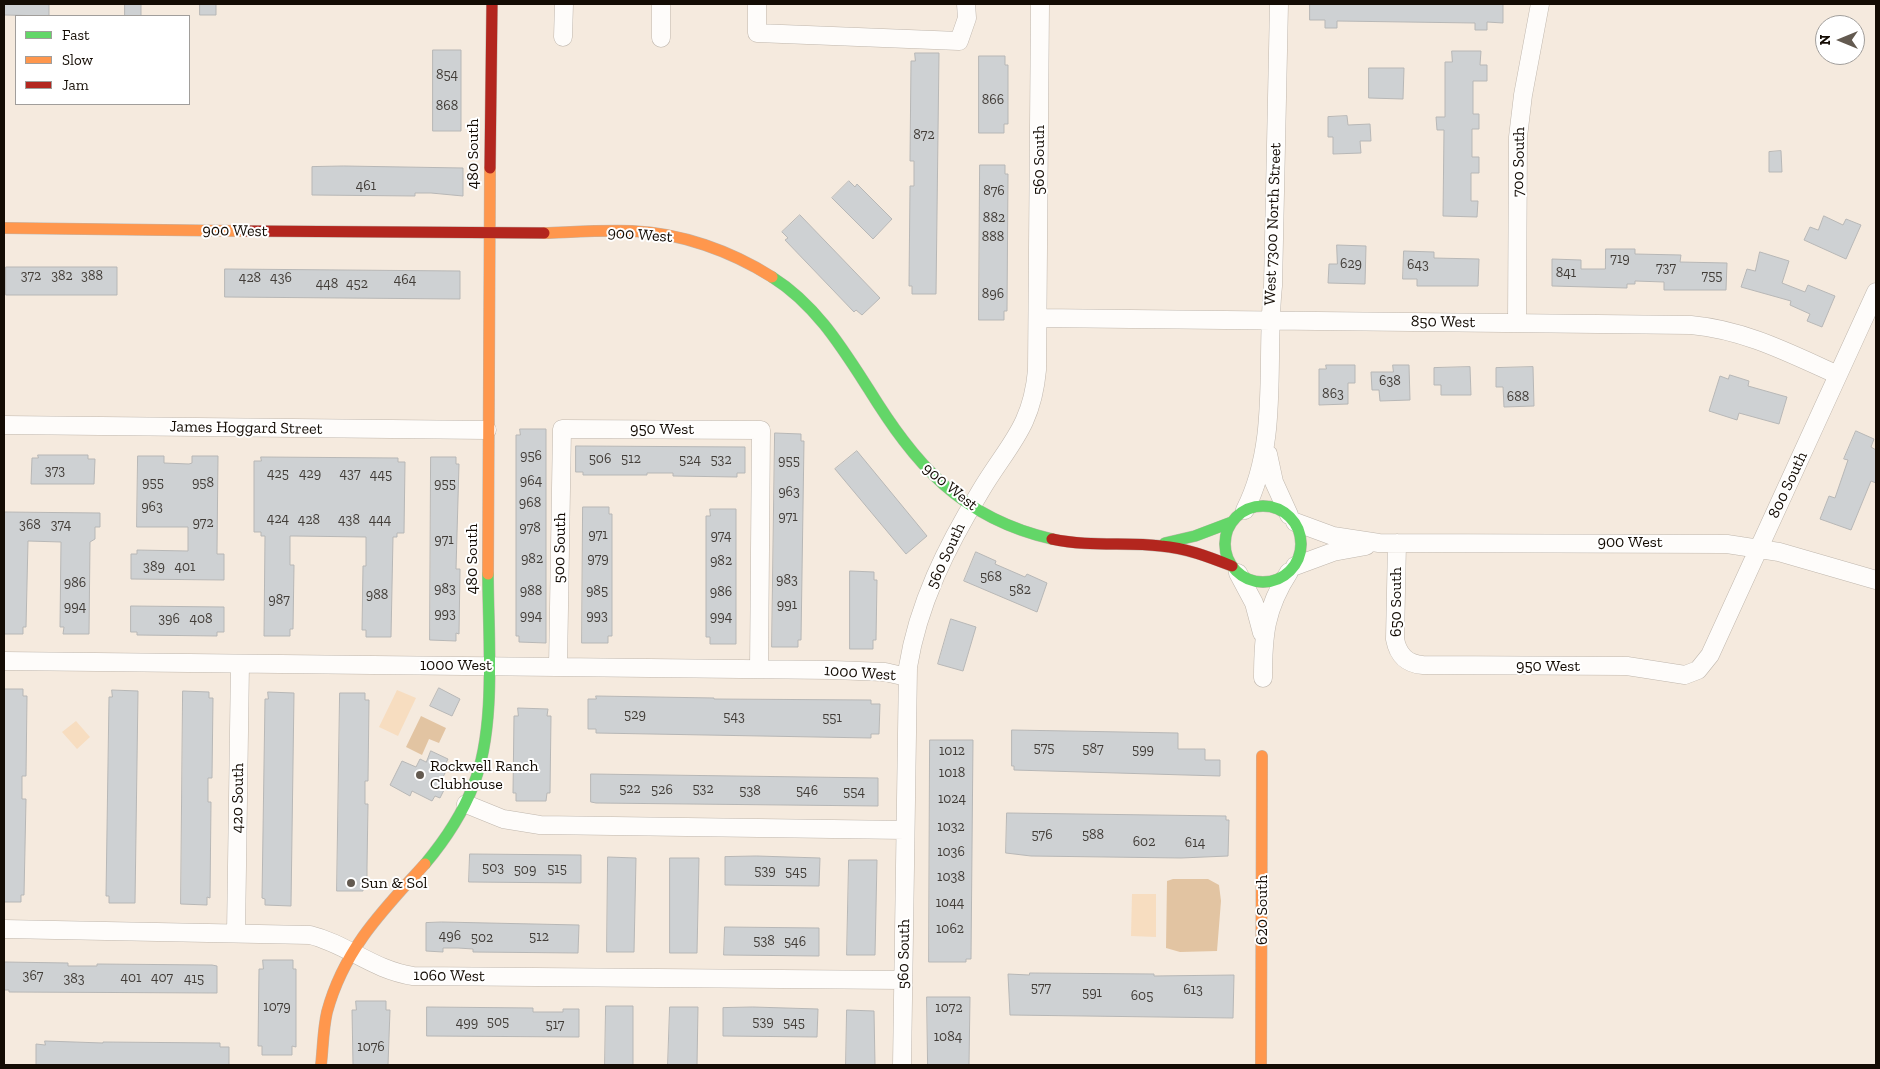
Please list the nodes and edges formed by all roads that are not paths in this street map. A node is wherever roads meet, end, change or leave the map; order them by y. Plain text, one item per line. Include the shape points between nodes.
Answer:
1 (492, 4) edge
2 (564, 4) edge
3 (661, 4) edge
4 (757, 4) edge
5 (966, 4) edge
6 (1040, 4) edge
7 (1279, 4) edge
8 (1540, 4) edge
9 (563, 37) dead end
10 (661, 38) dead end
11 (4, 228) edge
12 (489, 234) junction
13 (1876, 292) edge
14 (1038, 318) junction
15 (1269, 320) junction
16 (1517, 323) junction
17 (1838, 375) junction
18 (4, 425) edge
19 (562, 429) joint
20 (487, 430) junction
21 (1267, 443) junction
22 (971, 506) junction
23 (1245, 510) junction
24 (1292, 518) junction
25 (1232, 522) junction
26 (1379, 543) junction
27 (1397, 543) junction
28 (1152, 545) junction
29 (1759, 548) junction
30 (1235, 569) junction
31 (1292, 569) junction
32 (1876, 580) edge
33 (1263, 638) junction
34 (1404, 658) joint
35 (4, 661) edge
36 (240, 664) junction
37 (488, 665) junction
38 (558, 666) junction
39 (759, 670) junction
40 (1692, 673) joint
41 (907, 677) junction
42 (1263, 678) dead end
43 (1262, 756) dead end
44 (466, 804) junction
45 (905, 830) junction
46 (4, 929) edge
47 (236, 933) junction
48 (351, 953) junction
49 (903, 980) junction
50 (320, 1065) edge
51 (902, 1065) edge
52 (1261, 1065) edge

1 - 12 street, 480 South
2 - 9 street
3 - 10 street
4 - 5 street via 757,33 959,41 967,18
6 - 14 street, 560 South
7 - 15 street, West 7300 North Street via 1273,286
8 - 16 street, 700 South via 1518,137
11 - 12 street, 900 West
12 - 20 street, 480 South
12 - 22 street, 900 West via 657,233 701,243 755,266 785,286 818,315 913,456
13 - 17 street, 800 South
14 - 15 street, 850 West
14 - 22 street, 560 South via 1036,385 1029,413 1014,443
15 - 16 street, 850 West
15 - 21 street, West 7300 North Street
16 - 17 street, 850 West via 1709,327 1764,341
17 - 29 street, 800 South
18 - 20 street, James Hoggard Street
19 - 38 street, 500 South
19 - 39 street, 950 West via 761,430
20 - 37 street, 480 South
21 - 23 street, West 7300 North Street via 1260,478
21 - 24 street, West 7300 North Street via 1274,482
22 - 28 street, 900 West via 999,522 1058,540 1096,545
22 - 41 street, 560 South via 944,556 920,617 911,646
23 - 24 street via 1263,505 1281,510
23 - 25 street
24 - 26 street, 900 West via 1333,536
24 - 31 street via 1302,539 1302,548
25 - 28 street, 900 West via 1195,536
25 - 30 street via 1227,530 1225,549
26 - 27 street, 900 West
26 - 31 street, 900 West via 1334,552
27 - 29 street, 900 West via 1698,542
27 - 34 street, 650 South via 1395,639
28 - 30 street, 900 West via 1194,552
29 - 32 street, 900 West
29 - 40 street, 800 South via 1707,661
30 - 31 street via 1246,578 1264,582 1282,578
30 - 33 street via 1254,603
31 - 33 street via 1274,599
33 - 42 street
34 - 40 street, 950 West via 1424,665 1627,666 1678,675
35 - 36 street, 1000 West
36 - 37 street, 1000 West
36 - 47 street, 420 South
37 - 38 street, 1000 West
37 - 44 street, 480 South via 485,744
38 - 39 street, 1000 West
39 - 41 street, 1000 West via 874,671
41 - 45 street, 560 South
43 - 52 street, 620 South
44 - 45 street via 503,819 540,825
44 - 48 street, 480 South via 444,841 371,923
45 - 49 street, 560 South
46 - 47 street, 1060 West
47 - 48 street, 1060 West via 310,935 324,938
48 - 49 street, 1060 West via 382,969 413,976
48 - 50 street, 480 South via 328,1013
49 - 51 street, 560 South

